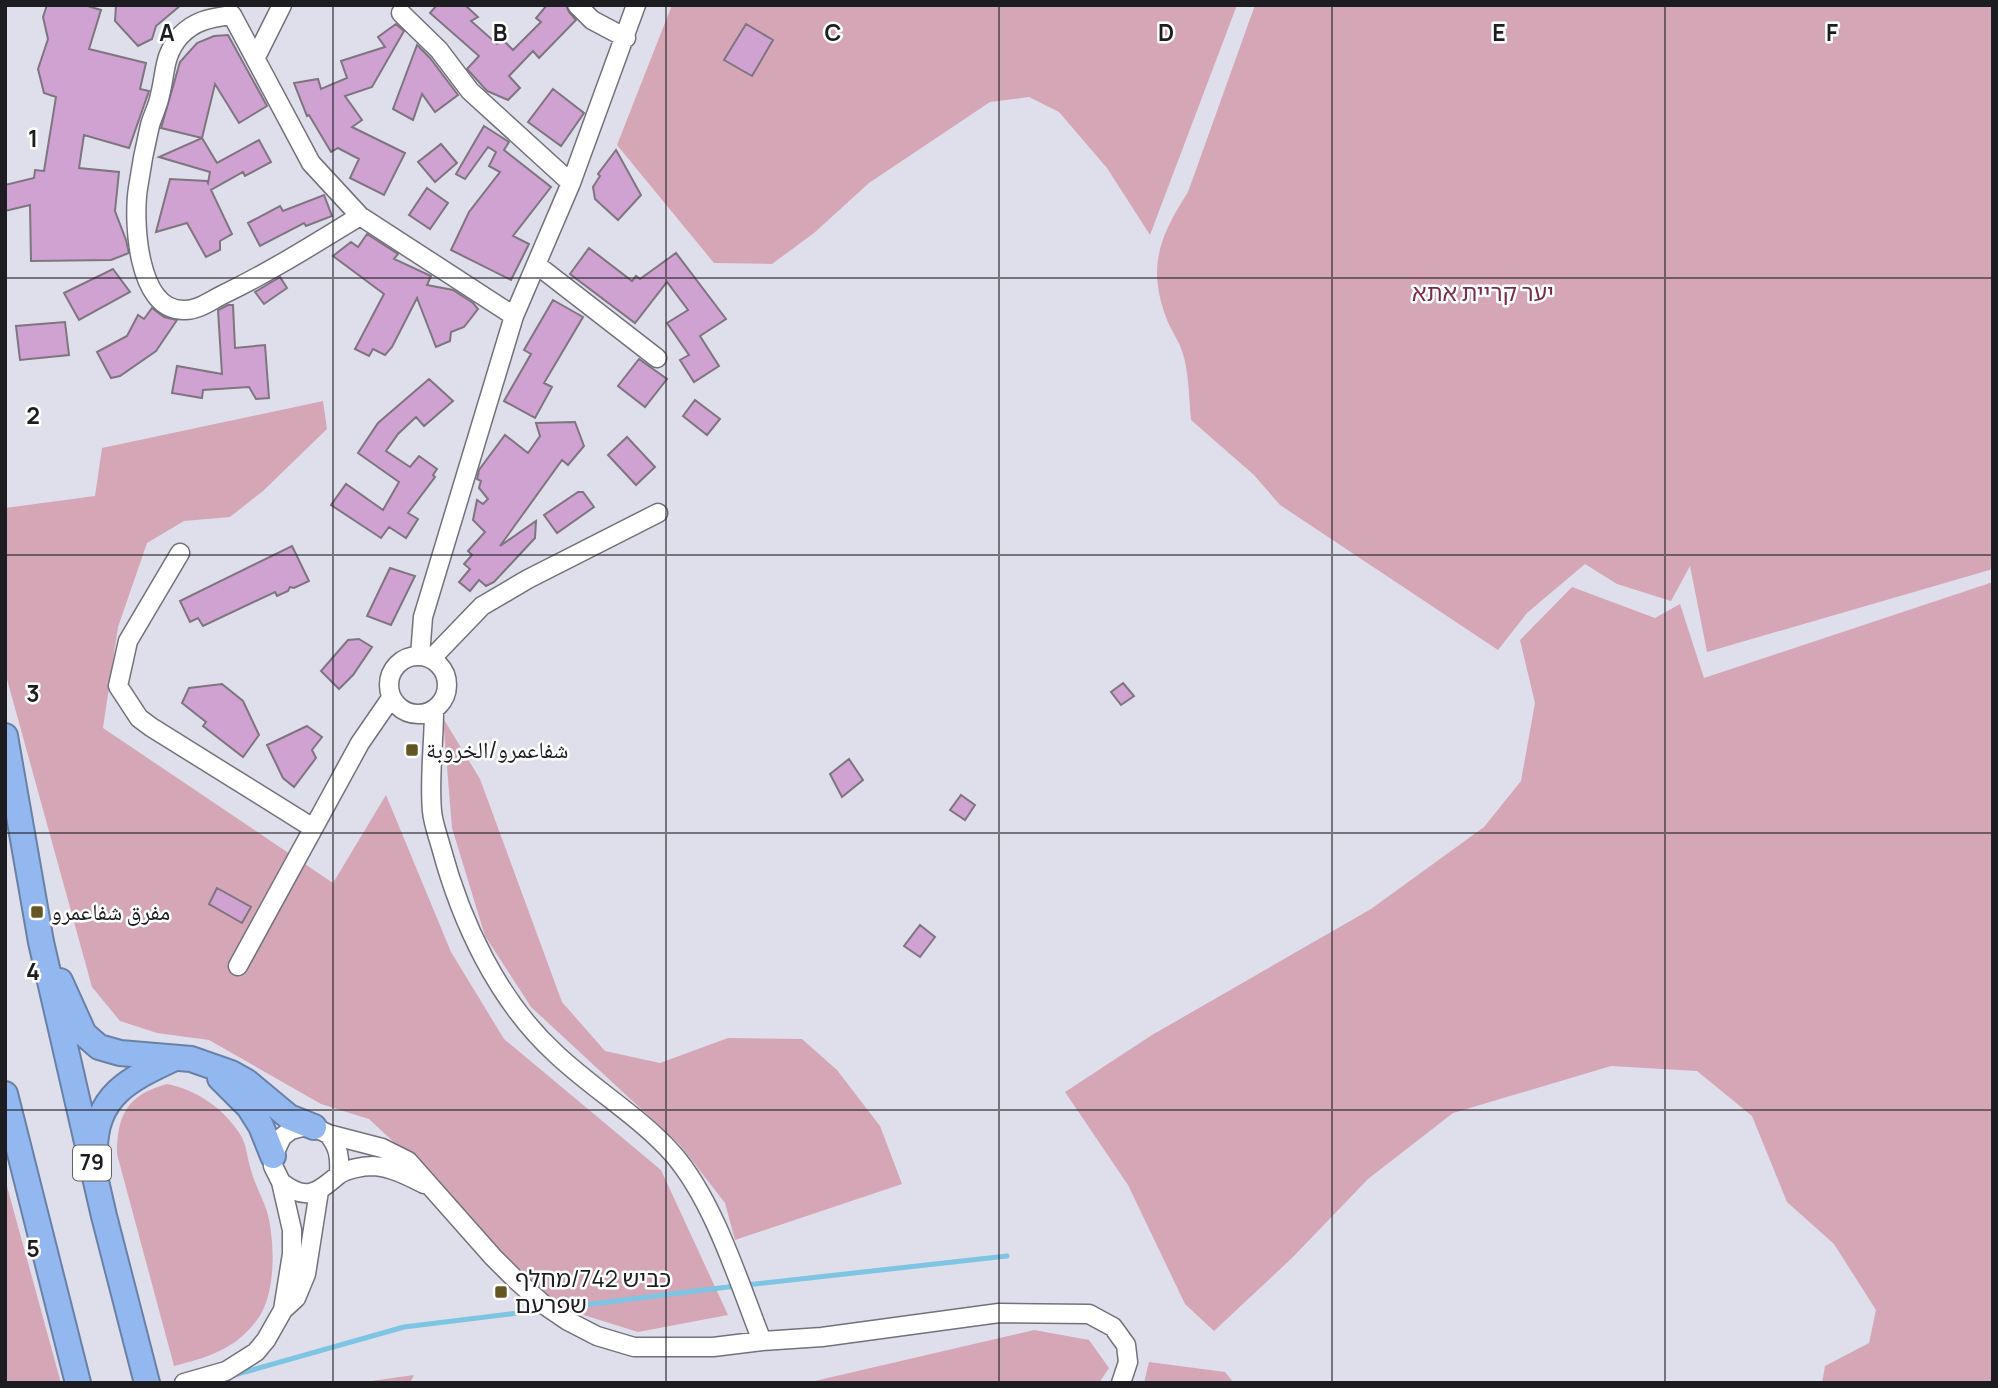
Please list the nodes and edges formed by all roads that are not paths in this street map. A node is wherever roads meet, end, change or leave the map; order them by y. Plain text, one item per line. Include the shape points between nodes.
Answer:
1 (282, 5) edge
2 (577, 5) edge
3 (636, 5) edge
4 (232, 10) edge
5 (401, 13) dead end
6 (626, 38) junction
7 (256, 57) junction
8 (571, 183) junction
9 (360, 216) junction
10 (537, 265) junction
11 (514, 316) junction
12 (657, 358) dead end
13 (658, 513) dead end
14 (180, 553) dead end
15 (425, 657) junction
16 (391, 698) junction
17 (435, 710) junction
18 (5, 736) edge
19 (313, 828) junction
20 (41, 943) junction
21 (238, 966) dead end
22 (176, 1058) junction
23 (214, 1068) junction
24 (5, 1094) edge
25 (321, 1131) junction
26 (5, 1144) edge
27 (273, 1156) junction
28 (26, 1173) junction
29 (338, 1174) junction
30 (281, 1182) junction
31 (428, 1186) junction
32 (319, 1191) junction
33 (104, 1216) junction
34 (283, 1311) junction
35 (762, 1341) junction
36 (78, 1383) edge
37 (147, 1383) edge
38 (184, 1383) edge
39 (1121, 1383) edge

1 - 7 street
2 - 6 street via 592,20
3 - 6 street
4 - 7 street
4 - 9 street via 197,21 179,37 164,62 137,191 139,252 155,294 168,307 195,309 263,276
5 - 8 street via 439,50 470,90
6 - 8 street
7 - 9 street via 311,163
8 - 10 street
9 - 11 street
10 - 11 street
10 - 12 street
11 - 15 street via 424,617
13 - 15 street via 482,606
14 - 19 street via 128,641 118,686 139,718 151,727
15 - 16 street via 401,661 394,669
15 - 17 street via 444,671 447,679 446,696
16 - 17 street via 415,715
16 - 19 street
17 - 35 street via 432,813 468,923 492,971 522,1017 554,1052 673,1155 715,1226
18 - 20 highway, 79
19 - 21 street
20 - 22 highway via 84,1034 99,1047 120,1054
20 - 33 highway, 79
22 - 23 highway
22 - 33 highway via 124,1085 99,1119 94,1158
23 - 25 highway via 247,1082 280,1111
23 - 27 highway via 250,1107
24 - 28 highway
25 - 27 street via 291,1130
25 - 29 street via 338,1148
25 - 31 street via 395,1153 419,1172
26 - 28 highway
27 - 30 street
28 - 36 highway
29 - 31 street via 373,1166 406,1174
29 - 32 street
30 - 32 street via 299,1193
30 - 34 street via 292,1230
31 - 35 street via 534,1296 597,1336 634,1347 713,1348
32 - 34 street via 306,1274 296,1298
33 - 37 highway, 79
34 - 38 street via 266,1340 249,1357 226,1371
35 - 39 street via 999,1313 1089,1314 1113,1327 1126,1345 1128,1362

